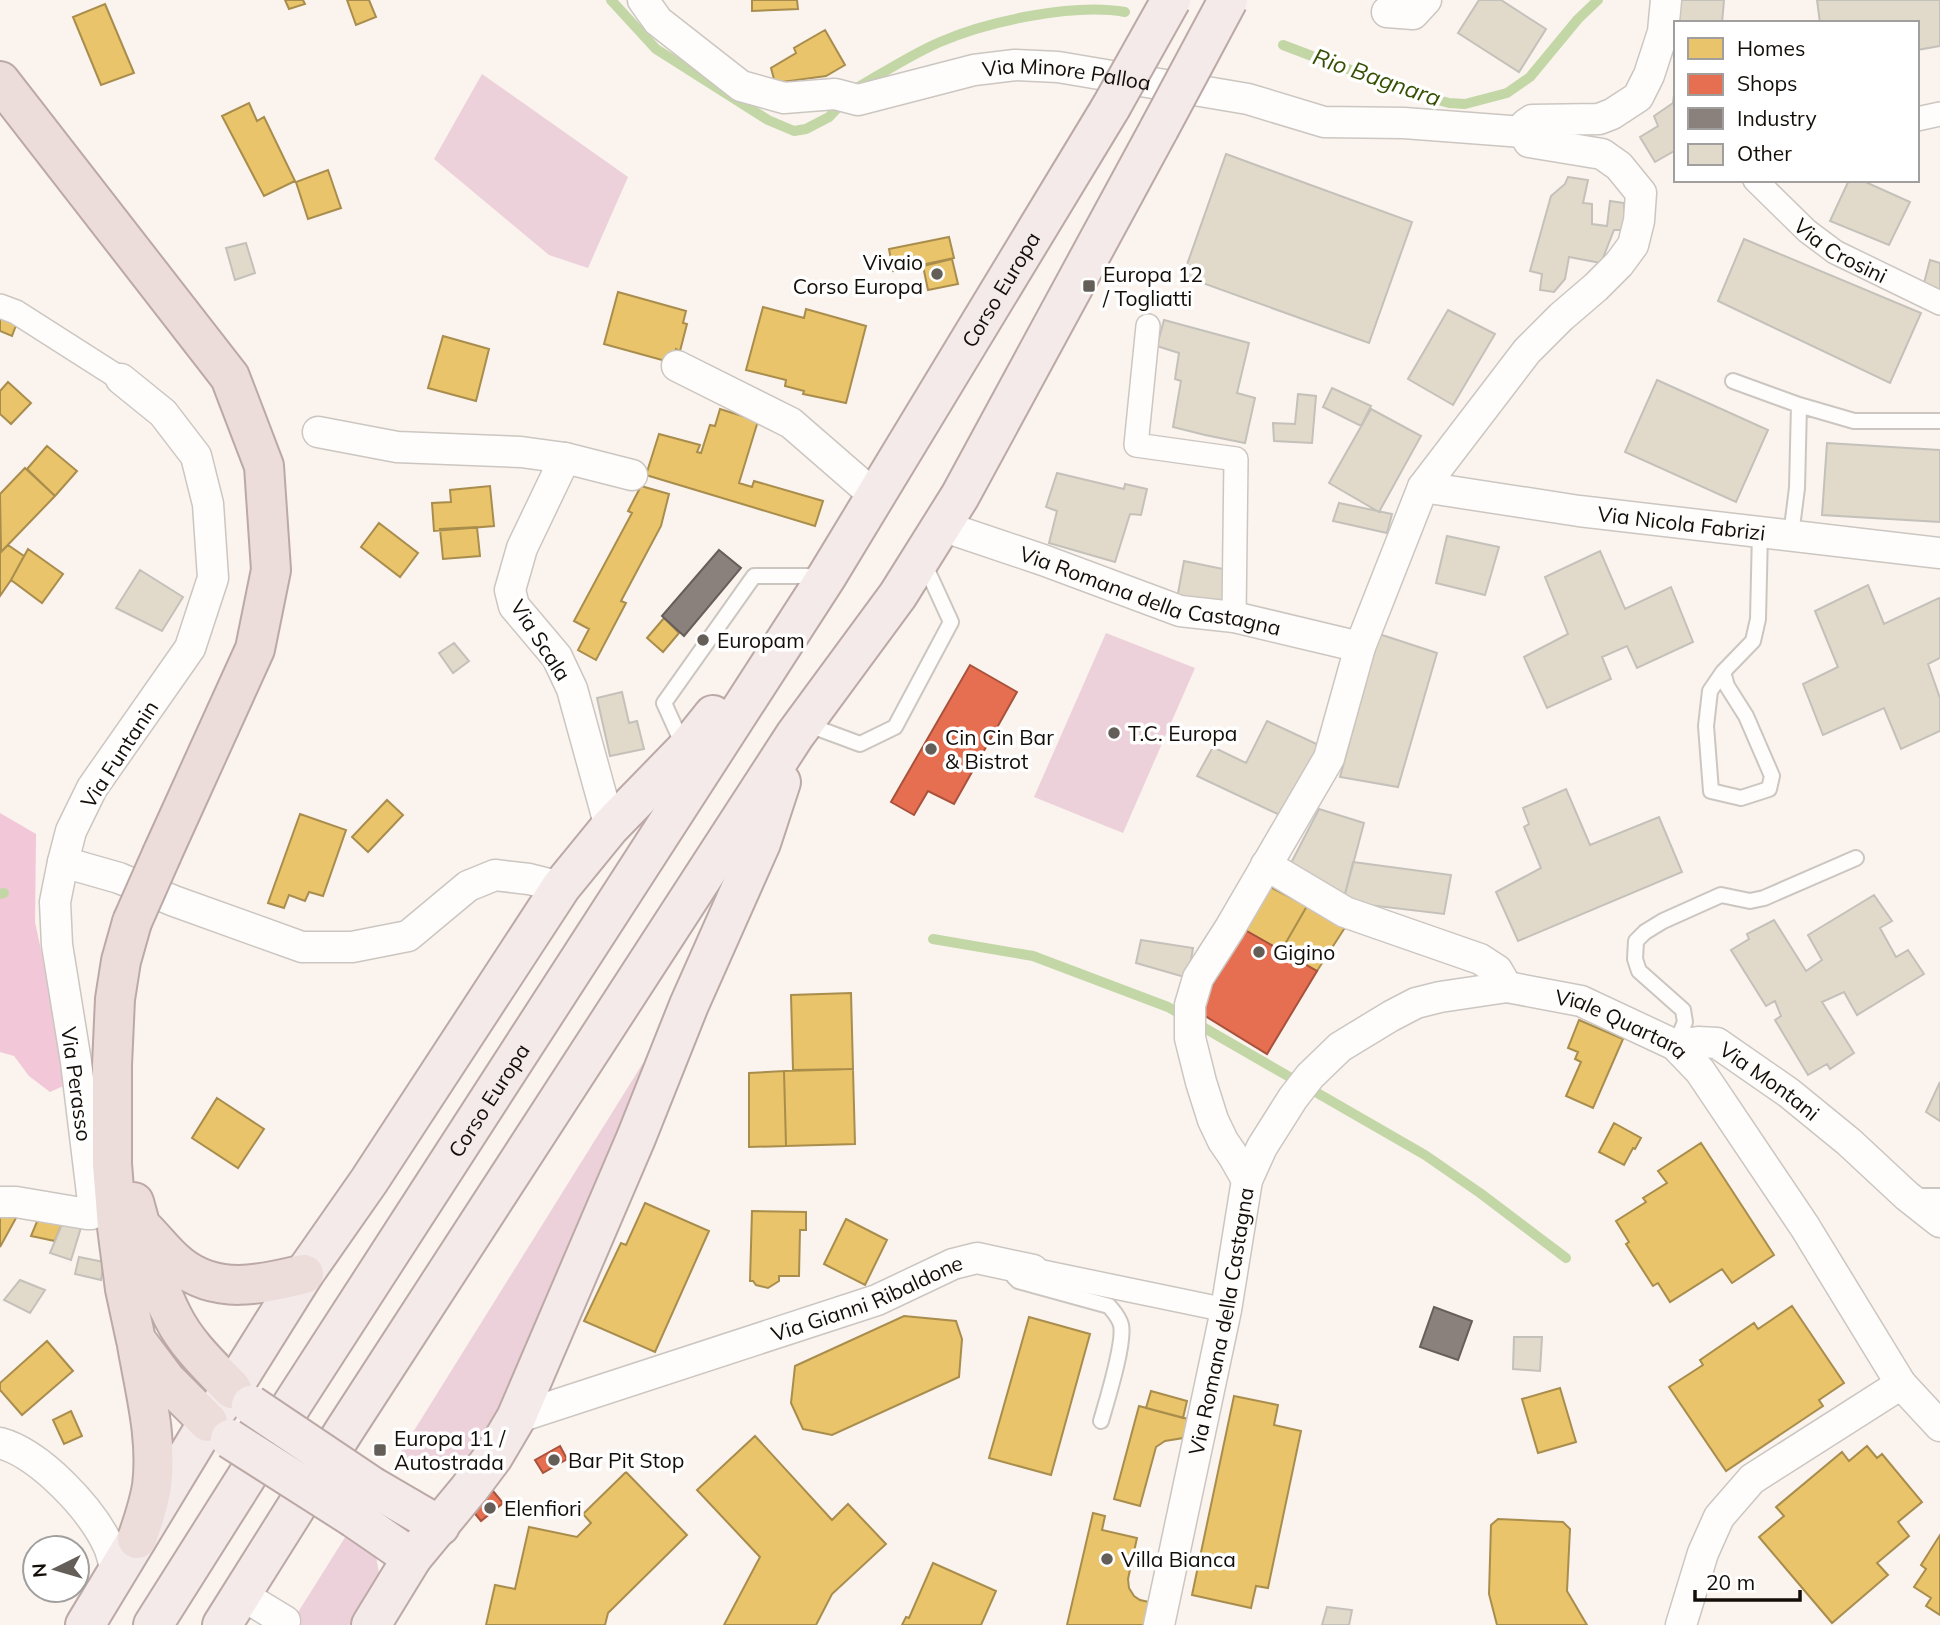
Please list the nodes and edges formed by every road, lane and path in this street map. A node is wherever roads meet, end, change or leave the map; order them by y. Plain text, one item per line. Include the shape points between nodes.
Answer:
1 (643, 0) edge
2 (1171, 0) edge
3 (1228, 0) edge
4 (1426, 0) edge
5 (1666, 0) edge
6 (1387, 12) dead end
7 (0, 81) edge
8 (1940, 114) edge
9 (1919, 119) edge
10 (1523, 132) junction
11 (1757, 182) edge
12 (1940, 303) edge
13 (0, 306) edge
14 (1148, 326) dead end
15 (677, 366) dead end
16 (121, 379) joint
17 (1733, 382) dead end
18 (1799, 405) junction
19 (1940, 421) edge
20 (318, 432) dead end
21 (565, 458) junction
22 (632, 475) dead end
23 (1423, 487) junction
24 (875, 496) junction
25 (942, 526) junction
26 (1760, 532) junction
27 (1791, 535) junction
28 (1940, 553) edge
29 (921, 557) junction
30 (827, 576) junction
31 (1234, 617) junction
32 (1360, 647) junction
33 (1723, 672) junction
34 (800, 729) junction
35 (685, 750) junction
36 (610, 827) junction
37 (1856, 859) dead end
38 (63, 862) junction
39 (1266, 865) junction
40 (561, 887) junction
41 (1507, 987) junction
42 (1675, 1045) junction
43 (113, 1103) junction
44 (1247, 1180) junction
45 (1907, 1196) junction
46 (1940, 1196) edge
47 (0, 1202) edge
48 (1940, 1222) edge
49 (141, 1225) junction
50 (1023, 1268) junction
51 (304, 1274) junction
52 (1226, 1310) junction
53 (136, 1339) junction
54 (1901, 1384) junction
55 (242, 1397) junction
56 (516, 1418) junction
57 (1101, 1421) dead end
58 (1940, 1426) edge
59 (219, 1431) junction
60 (0, 1443) edge
61 (364, 1502) junction
62 (440, 1526) junction
63 (137, 1539) junction
64 (412, 1558) junction
65 (117, 1573) junction
66 (232, 1610) edge
67 (285, 1621) dead end
68 (85, 1625) edge
69 (153, 1625) edge
70 (371, 1625) edge
71 (1159, 1625) edge
72 (1681, 1625) edge

1 - 10 street, Via Minore Palloa via 658,21 741,86 785,98 846,97 974,70 1047,66 1248,99 1324,122
2 - 24 main road, Corso Europa, bridge
3 - 25 main road, bridge
4 - 6 street via 1413,13
5 - 10 street via 1662,32 1638,97 1599,119 1532,120
7 - 43 highway, bridge via 230,377 264,466 271,570 255,649 132,922 115,999
8 - 9 street
10 - 23 street, Via Romana della Castagna via 1533,144 1602,154 1619,166 1641,193 1633,245 1619,264 1527,351
11 - 12 street, Via Crosini via 1835,252
13 - 16 street, Via Funtanin
14 - 31 street via 1136,445 1236,459
15 - 24 street via 791,423
16 - 38 street, Via Funtanin via 163,413 196,456 208,504 213,578 190,648 92,788 71,831
17 - 18 lane
18 - 19 lane via 1854,421
18 - 27 lane
20 - 21 street via 397,447
21 - 22 street
21 - 36 street, Via Scala via 522,548 510,590 514,606 557,657 572,689
23 - 26 street, Via Nicola Fabrizi
23 - 32 street, Via Romana della Castagna
24 - 30 main road, Corso Europa
25 - 29 main road
25 - 31 street, Via Romana della Castagna via 1180,611
26 - 27 street, Via Nicola Fabrizi
26 - 33 lane via 1758,619 1753,641
27 - 28 street, Via Nicola Fabrizi
29 - 34 main road via 898,596
29 - 34 lane via 951,622 895,727 860,744
30 - 35 main road
30 - 35 lane via 754,576 664,703
30 - 69 main road, Corso Europa
31 - 32 street, Via Romana della Castagna
32 - 39 street, Via Romana della Castagna via 1329,758
33 - 33 lane via 1710,691 1706,726 1712,791 1741,798 1769,789 1772,776
34 - 56 main road via 761,843
34 - 66 main road
35 - 36 main road
36 - 40 main road
37 - 42 lane via 1763,898 1750,901 1721,895 1645,932 1636,942 1639,971 1683,1010 1685,1022
38 - 40 street via 119,878 302,947 352,947 408,936 468,886 495,875
38 - 47 street, Via Perasso via 55,902 57,945 94,1210 87,1214
39 - 41 street via 1345,912 1480,959 1497,970
39 - 44 street, Via Romana della Castagna via 1198,978 1190,1005 1190,1038 1200,1082 1223,1141
40 - 51 main road
41 - 42 street, Viale Quartara via 1581,1001
41 - 44 street, Viale Quartara via 1416,1003 1339,1047 1301,1087 1262,1147
42 - 45 street, Via Montani via 1717,1044 1789,1093
42 - 54 street, Viale Quartara via 1700,1071 1805,1227
43 - 49 highway
43 - 53 highway via 117,1227
44 - 52 street, Via Romana della Castagna
45 - 46 lane
45 - 48 street, Via Montani
49 - 51 highway via 179,1265 203,1279 231,1285 265,1284
49 - 55 highway via 156,1279 174,1319 198,1354
50 - 52 street, Via Gianni Ribaldone
50 - 56 street, Via Gianni Ribaldone via 977,1258 953,1264 877,1300
50 - 57 lane via 1014,1277 1018,1281 1109,1306 1115,1313 1121,1342
51 - 55 main road
52 - 71 street, Via Romana della Castagna
53 - 59 highway via 166,1380
53 - 63 highway via 152,1432 152,1485
54 - 58 street, Viale Quartara
54 - 72 street via 1752,1479 1719,1517
55 - 59 main road
55 - 61 main road, bridge
56 - 62 main road via 493,1457
59 - 61 main road, bridge
59 - 63 main road
60 - 65 street via 34,1459 63,1484 98,1527
61 - 62 main road
61 - 64 main road
62 - 64 main road
63 - 65 main road
64 - 70 main road
65 - 68 main road
66 - 67 street

